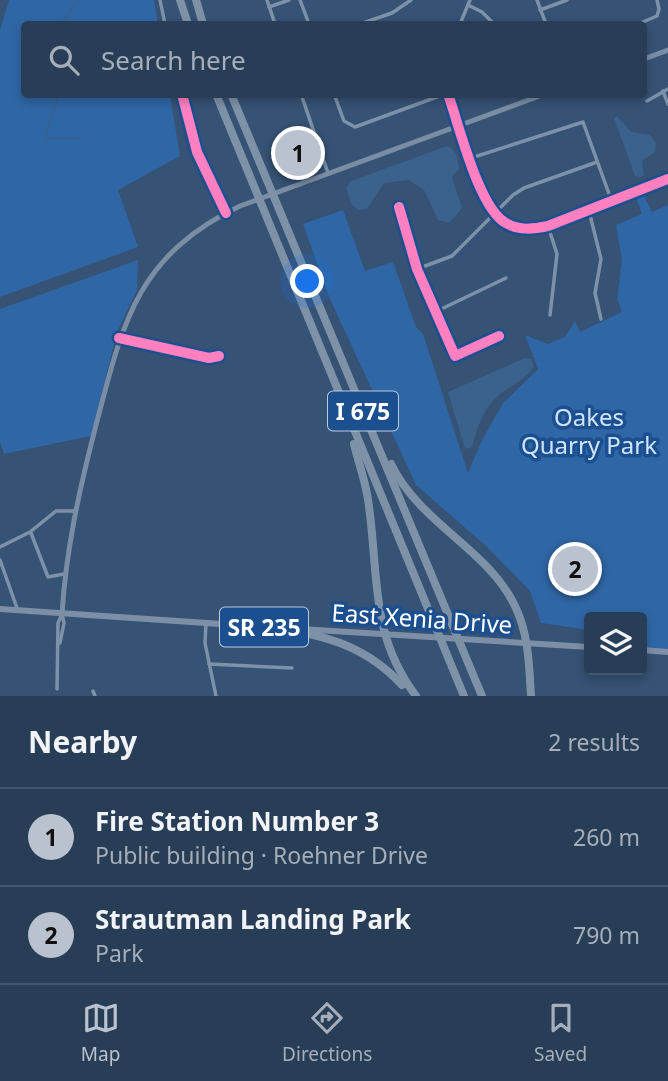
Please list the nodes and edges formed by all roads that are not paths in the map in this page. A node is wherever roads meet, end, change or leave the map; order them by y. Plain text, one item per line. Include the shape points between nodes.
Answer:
1 (160, 0) edge
2 (180, 0) edge
3 (196, 0) edge
4 (267, 0) edge
5 (289, 0) edge
6 (300, 0) edge
7 (411, 0) edge
8 (537, 0) edge
9 (567, 0) edge
10 (657, 0) edge
11 (469, 3) edge
12 (269, 7) junction
13 (540, 10) junction
14 (164, 21) edge
15 (187, 21) edge
16 (203, 21) edge
17 (274, 21) edge
18 (308, 21) edge
19 (369, 21) edge
20 (461, 21) edge
21 (491, 21) edge
22 (545, 21) edge
23 (646, 21) edge
24 (668, 50) edge
25 (647, 58) edge
26 (665, 90) edge
27 (182, 98) edge
28 (218, 98) edge
29 (233, 98) edge
30 (303, 98) edge
31 (336, 98) edge
32 (436, 98) edge
33 (449, 98) edge
34 (534, 98) edge
35 (647, 101) dead end
36 (668, 104) edge
37 (459, 125) junction
38 (471, 158) junction
39 (597, 162) junction
40 (328, 173) junction
41 (668, 179) edge
42 (612, 202) junction
43 (399, 207) dead end
44 (589, 211) junction
45 (226, 212) junction
46 (494, 214) junction
47 (548, 226) junction
48 (417, 269) junction
49 (506, 278) dead end
50 (435, 312) junction
51 (550, 315) dead end
52 (601, 319) dead end
53 (499, 336) dead end
54 (119, 338) junction
55 (335, 344) junction
56 (219, 356) dead end
57 (338, 395) junction
58 (74, 511) junction
59 (30, 532) junction
60 (0, 547) edge
61 (0, 560) edge
62 (64, 574) junction
63 (0, 609) edge
64 (18, 610) junction
65 (62, 614) junction
66 (206, 623) junction
67 (278, 628) junction
68 (383, 634) junction
69 (528, 644) junction
70 (584, 647) edge
71 (647, 650) edge
72 (668, 652) edge
73 (209, 664) junction
74 (292, 668) dead end
75 (57, 689) dead end
76 (216, 696) edge
77 (414, 696) edge
78 (464, 696) edge
79 (482, 696) edge
80 (531, 696) edge

1 - 14 street
2 - 15 highway
3 - 16 highway
4 - 12 street
5 - 12 street
6 - 18 street
7 - 19 street
8 - 13 street
9 - 13 street
10 - 23 street via 659,12
11 - 20 street
11 - 21 street
12 - 17 street
13 - 22 street
24 - 25 main road
26 - 35 street
26 - 36 street
27 - 45 street via 197,152
28 - 57 highway, I 675
29 - 55 highway, I 675
30 - 40 street
31 - 32 street via 348,125 357,126
33 - 37 street
34 - 37 main road
37 - 38 street
37 - 40 main road
38 - 39 street via 583,122
38 - 46 street
39 - 42 street
39 - 46 street via 524,188
40 - 45 main road
41 - 42 street
42 - 44 street
43 - 48 street
44 - 47 street
44 - 52 street via 601,259 595,293
45 - 54 main road via 194,232 158,266 135,300
46 - 47 street via 519,228
46 - 48 street via 452,256
47 - 51 street via 557,254
48 - 50 street
49 - 50 street
50 - 53 street via 455,356
54 - 56 street via 209,358
54 - 58 main road
55 - 69 highway via 405,491 501,584 517,611
55 - 79 highway, I 675
57 - 68 highway via 369,503
57 - 78 highway, I 675
58 - 59 street via 56,511
58 - 62 main road
59 - 60 street
59 - 62 street via 48,577
61 - 64 street
62 - 65 main road
63 - 64 main road, East Xenia Drive / SR 235
64 - 65 main road, East Xenia Drive / SR 235
65 - 66 main road, East Xenia Drive / SR 235
65 - 75 street
66 - 67 main road, East Xenia Drive / SR 235
66 - 73 street
67 - 68 main road, East Xenia Drive / SR 235
67 - 77 highway via 320,634 355,647
68 - 69 main road, East Xenia Drive / SR 235
68 - 77 highway via 394,665
69 - 70 main road, East Xenia Drive / SR 235
69 - 80 highway
71 - 72 main road
73 - 74 street
73 - 76 street

